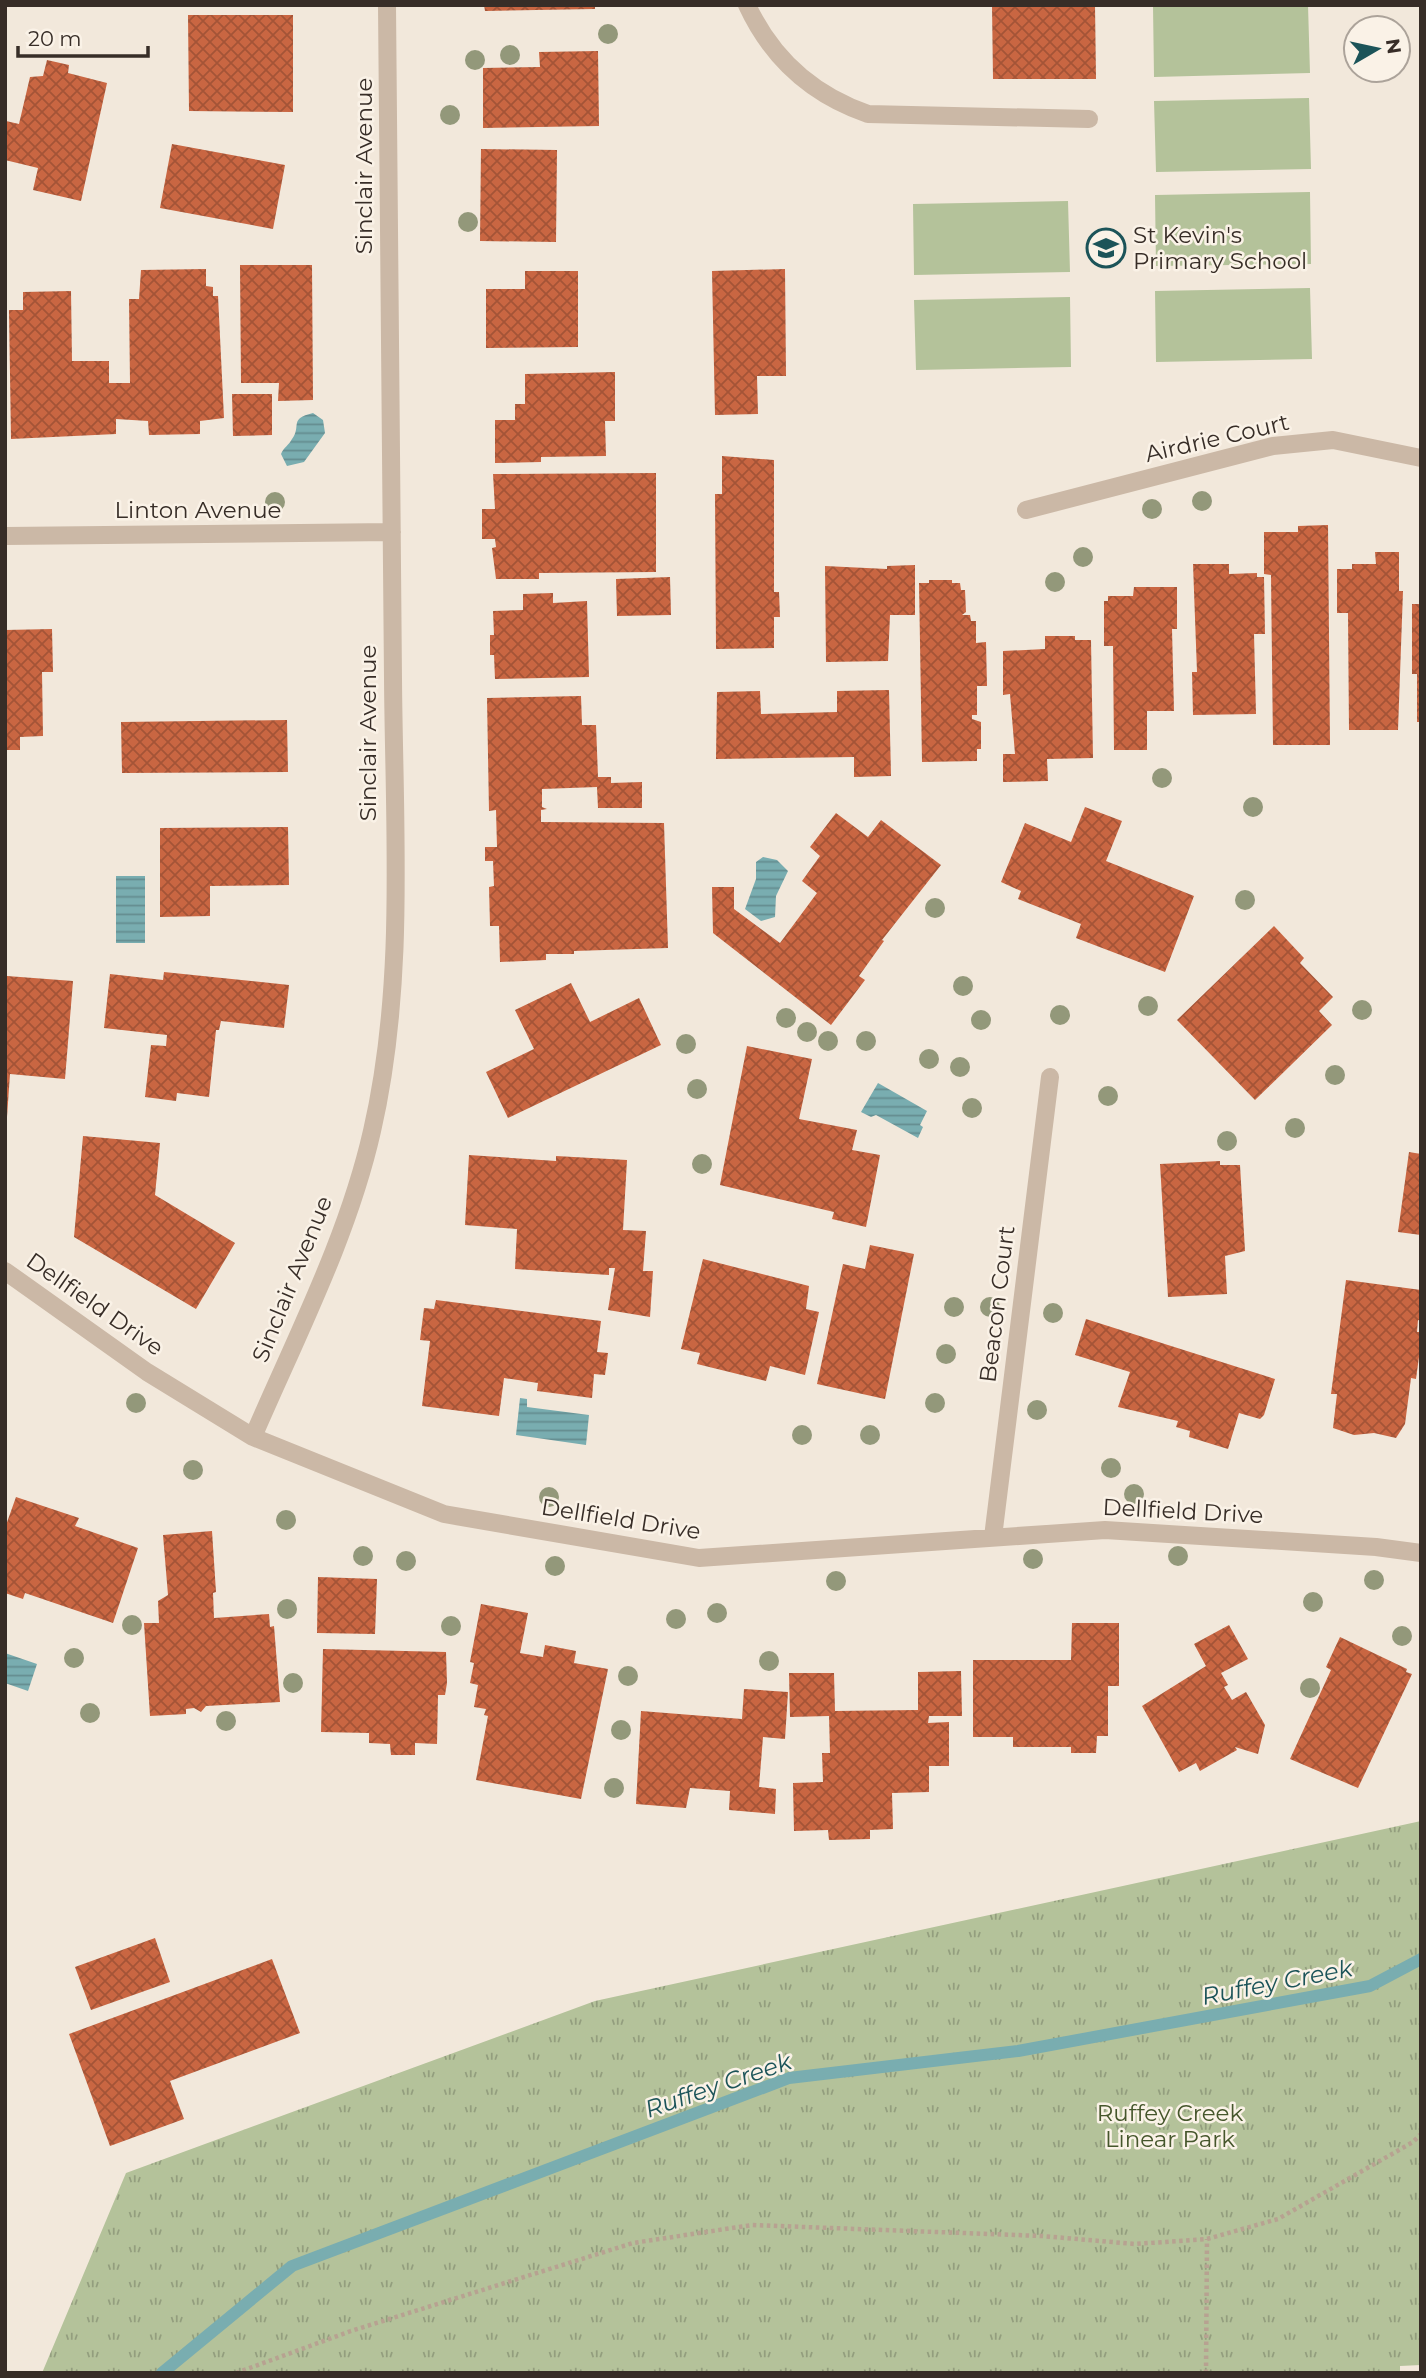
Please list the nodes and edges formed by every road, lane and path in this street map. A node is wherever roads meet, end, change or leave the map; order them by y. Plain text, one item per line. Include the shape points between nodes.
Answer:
1 (387, 5) edge
2 (747, 5) edge
3 (1089, 119) dead end
4 (1421, 457) edge
5 (1026, 510) dead end
6 (392, 533) junction
7 (5, 536) edge
8 (1050, 1077) dead end
9 (5, 1270) edge
10 (253, 1437) junction
11 (993, 1537) junction
12 (1421, 1553) edge
13 (1421, 2134) edge
14 (1207, 2239) junction
15 (236, 2373) edge
16 (1206, 2373) edge

1 - 6 street, Sinclair Avenue
2 - 3 street via 771,45 809,86 836,103 868,114
4 - 5 street, Airdrie Court via 1333,440 1273,446
6 - 7 street, Linton Avenue
6 - 10 street, Sinclair Avenue via 394,870 381,1077 372,1130 339,1237
8 - 11 street, Beacon Court
9 - 10 street, Dellfield Drive via 147,1372
10 - 11 street, Dellfield Drive via 444,1514 699,1558
11 - 12 street, Dellfield Drive via 1105,1530
13 - 14 path via 1278,2219
14 - 15 path via 1135,2244 752,2225 633,2243 351,2331
14 - 16 path

